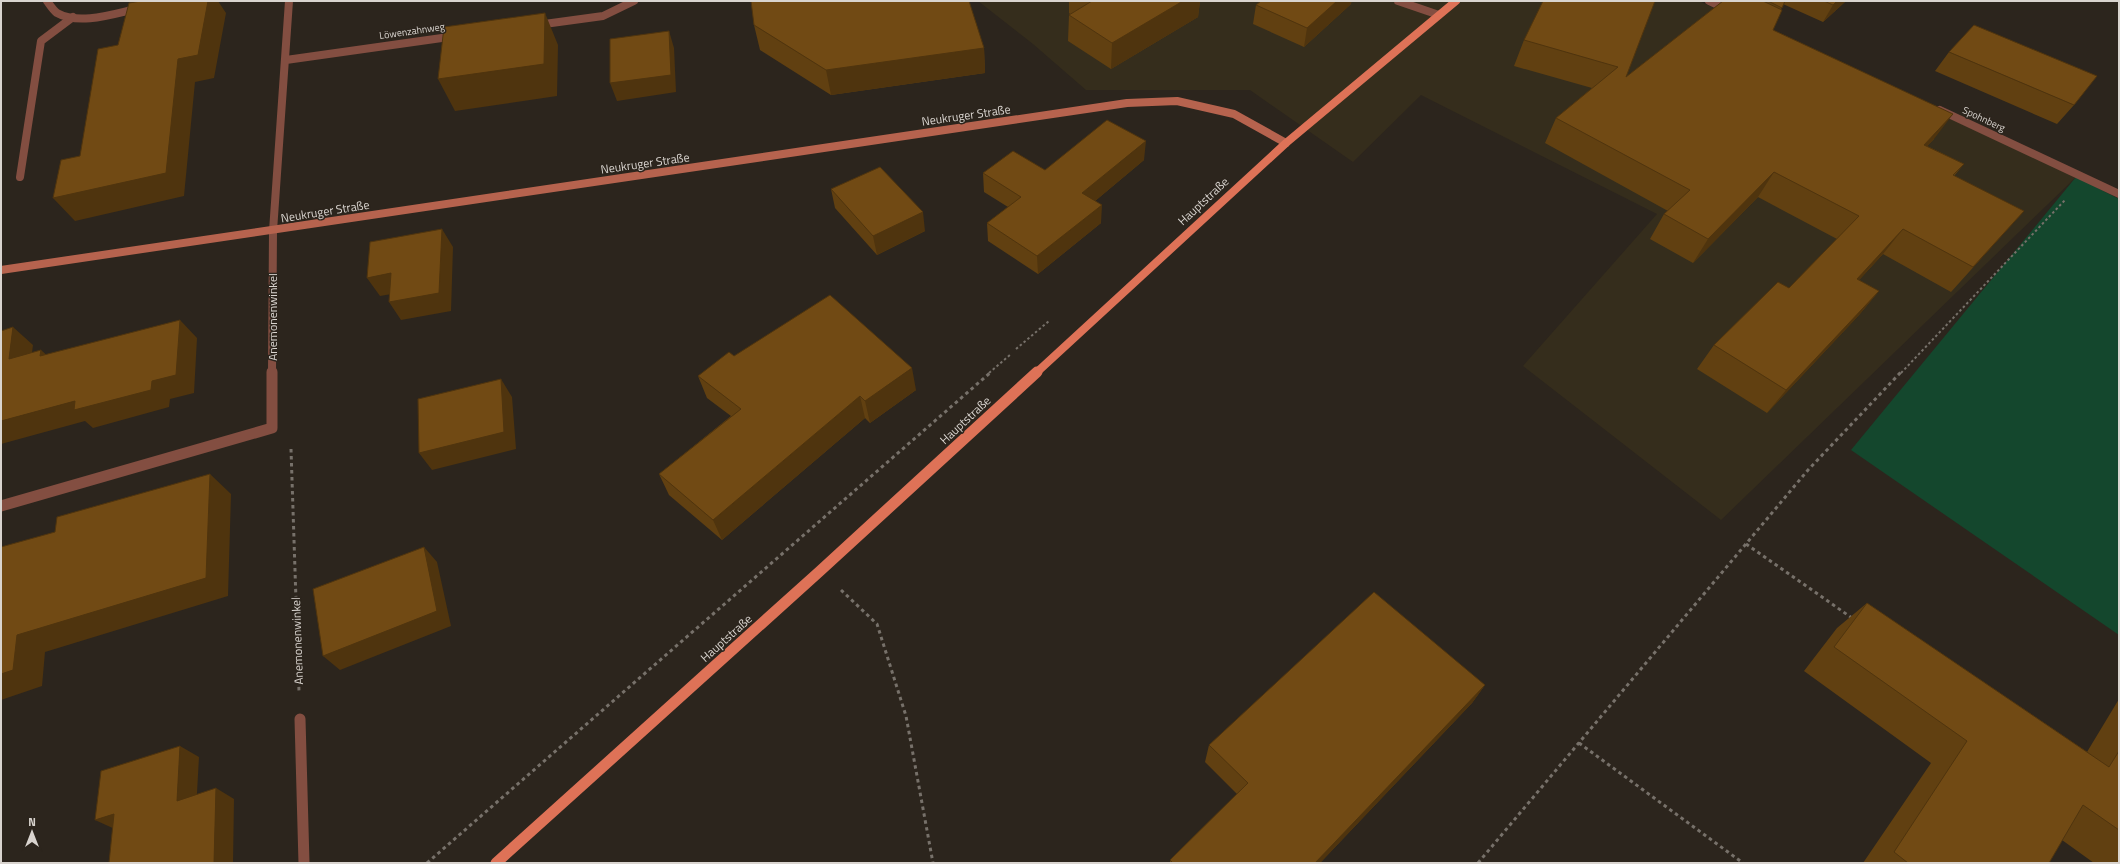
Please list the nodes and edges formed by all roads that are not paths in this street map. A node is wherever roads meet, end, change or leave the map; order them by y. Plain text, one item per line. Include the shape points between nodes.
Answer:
1 (47, 1) edge
2 (289, 1) edge
3 (634, 1) edge
4 (1398, 1) edge
5 (1456, 1) edge
6 (1709, 1) edge
7 (148, 6) edge
8 (1439, 14) junction
9 (1738, 14) edge
10 (73, 17) junction
11 (526, 26) edge
12 (464, 35) edge
13 (286, 60) junction
14 (1930, 105) edge
15 (1286, 143) junction
16 (20, 177) dead end
17 (2119, 194) edge
18 (273, 231) junction
19 (1, 270) edge
20 (1, 506) edge
21 (300, 719) road end
22 (304, 863) edge
23 (496, 863) edge

1 - 10 street via 56,13
2 - 13 street
3 - 11 street via 603,16
4 - 8 street
5 - 8 main road, Hauptstraße
6 - 9 street
7 - 10 street via 102,16
8 - 15 main road, Hauptstraße
10 - 16 street via 41,41
12 - 13 street, Löwenzahnweg
13 - 18 street
14 - 17 street, Spohnberg
15 - 18 street, Neukruger Straße via 1234,114 1176,101 1127,103
15 - 23 main road, Hauptstraße via 820,571
18 - 19 street, Neukruger Straße
18 - 20 street, Anemonenwinkel via 272,428
21 - 22 street

